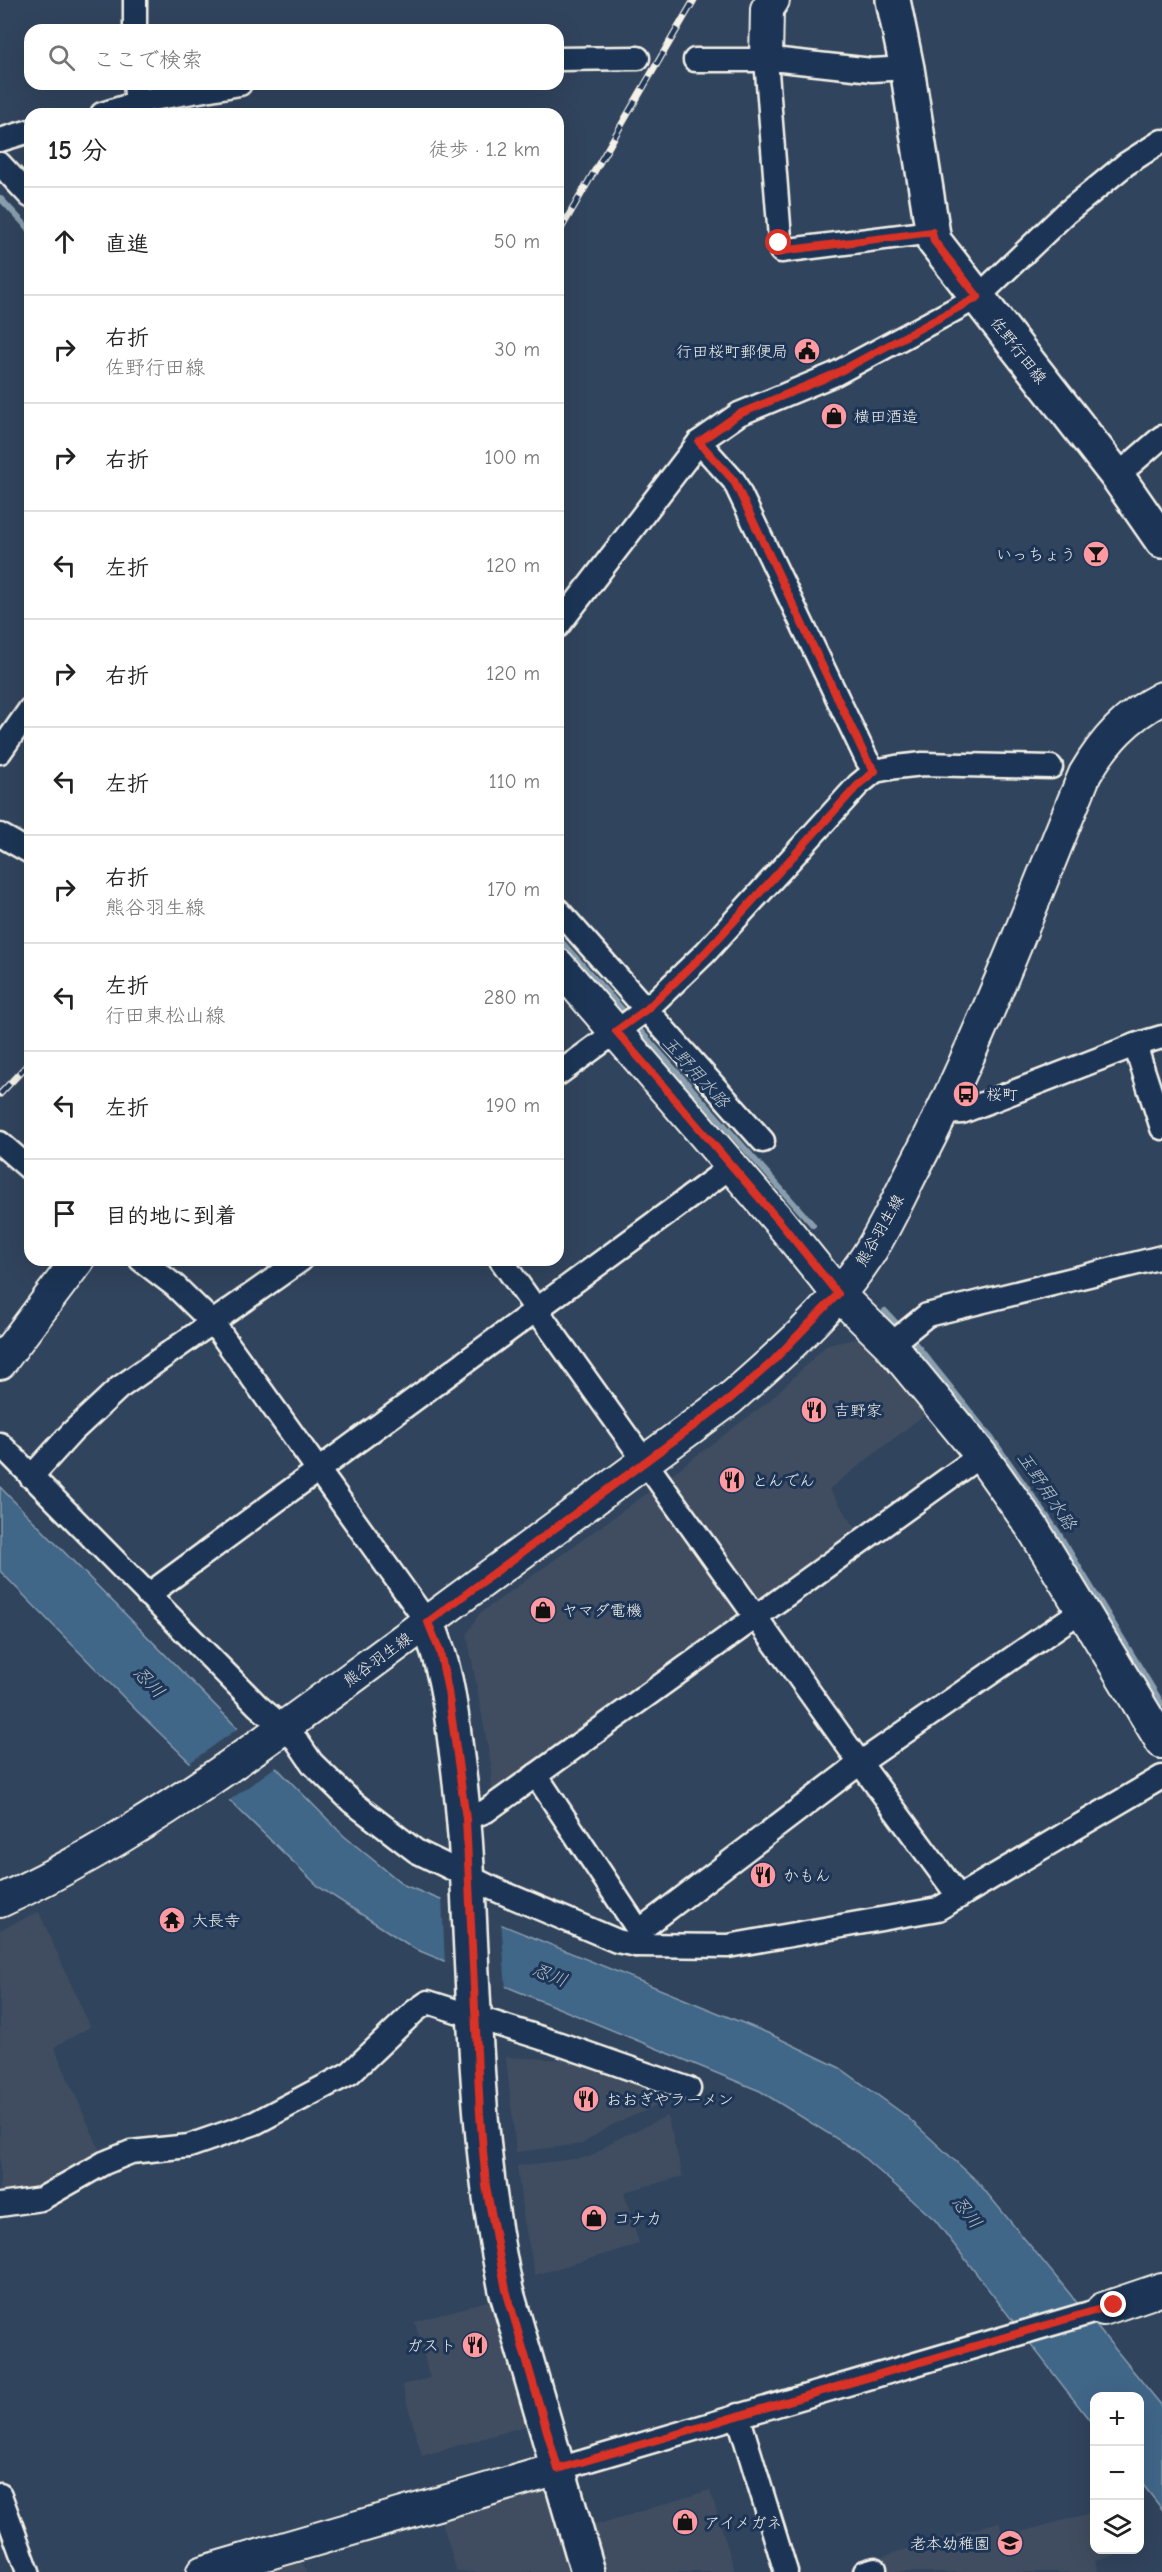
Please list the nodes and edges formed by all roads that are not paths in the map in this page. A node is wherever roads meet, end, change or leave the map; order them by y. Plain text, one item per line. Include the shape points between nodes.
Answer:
1 (135, 0) edge
2 (772, 0) edge
3 (893, 0) edge
4 (135, 24) edge
5 (638, 58) dead end
6 (564, 59) edge
7 (766, 59) junction
8 (695, 60) dead end
9 (907, 68) junction
10 (205, 90) edge
11 (136, 101) edge
12 (118, 108) edge
13 (24, 133) edge
14 (0, 140) edge
15 (1162, 141) edge
16 (0, 164) edge
17 (24, 190) edge
18 (932, 232) junction
19 (978, 297) junction
20 (1162, 437) edge
21 (699, 442) junction
22 (1117, 476) junction
23 (1162, 541) edge
24 (564, 618) edge
25 (1162, 698) edge
26 (24, 718) edge
27 (0, 752) edge
28 (1051, 767) dead end
29 (875, 771) junction
30 (0, 835) edge
31 (24, 849) edge
32 (564, 919) edge
33 (564, 969) edge
34 (632, 1020) junction
35 (1162, 1037) edge
36 (1135, 1045) junction
37 (564, 1070) edge
38 (943, 1113) junction
39 (1162, 1128) edge
40 (763, 1142) dead end
41 (0, 1143) edge
42 (24, 1164) edge
43 (732, 1166) junction
44 (1162, 1257) edge
45 (73, 1266) edge
46 (149, 1266) edge
47 (293, 1266) edge
48 (505, 1266) edge
49 (838, 1294) junction
50 (537, 1309) junction
51 (213, 1323) junction
52 (892, 1343) junction
53 (0, 1363) edge
54 (0, 1444) edge
55 (981, 1455) junction
56 (646, 1462) junction
57 (319, 1471) junction
58 (31, 1477) junction
59 (148, 1595) junction
60 (1082, 1610) junction
61 (757, 1618) junction
62 (428, 1622) junction
63 (279, 1732) junction
64 (1162, 1742) edge
65 (860, 1763) junction
66 (536, 1775) junction
67 (1162, 1777) edge
68 (466, 1819) junction
69 (468, 1881) junction
70 (959, 1896) junction
71 (0, 1901) edge
72 (638, 1938) junction
73 (474, 2009) junction
74 (689, 2089) dead end
75 (0, 2205) edge
76 (1162, 2289) edge
77 (1102, 2309) joint
78 (738, 2415) junction
79 (558, 2469) junction
80 (0, 2495) edge
81 (28, 2572) edge
82 (203, 2572) edge
83 (588, 2572) edge
84 (786, 2572) edge

1 - 4 street
2 - 7 main road via 768,9
3 - 9 main road, 佐野行田線
5 - 6 street
7 - 8 street
7 - 9 street via 872,70
7 - 18 street via 781,251
9 - 18 main road, 佐野行田線
10 - 11 street
11 - 12 street
13 - 14 street
15 - 19 street via 1126,164 1066,213
16 - 17 street
18 - 19 main road, 佐野行田線 via 934,241
19 - 21 street via 835,374 739,414
19 - 22 main road, 佐野行田線
20 - 22 street
21 - 24 street
21 - 29 street via 734,481
22 - 23 main road, 佐野行田線
25 - 38 main road, 熊谷羽生線 via 1123,722 1085,774
26 - 27 street
28 - 29 street via 923,764
29 - 34 street via 705,953
30 - 31 street
32 - 34 street
33 - 34 main road
34 - 37 street
34 - 40 street
34 - 43 main road
35 - 36 street
36 - 38 street via 962,1112
36 - 39 street
38 - 49 main road, 熊谷羽生線 via 866,1258
41 - 42 street
43 - 49 main road
43 - 50 street
44 - 52 street via 927,1315
45 - 53 main road
46 - 51 street
47 - 51 street
48 - 50 street
49 - 52 main road
49 - 56 main road, 熊谷羽生線 via 730,1399
50 - 56 street
50 - 57 street
51 - 57 street
51 - 58 street via 110,1396
52 - 55 main road
54 - 58 street
55 - 60 main road via 1032,1527
55 - 61 street
56 - 61 street
56 - 62 main road, 熊谷羽生線
57 - 59 street
57 - 62 street
58 - 59 street
59 - 63 street
60 - 64 main road
60 - 65 street
61 - 65 street
61 - 66 street
62 - 63 main road, 熊谷羽生線
62 - 68 main road via 440,1652 448,1691
63 - 69 street via 297,1741 312,1763 352,1802 416,1851
63 - 71 main road, 熊谷羽生線 via 189,1795 78,1863
65 - 70 street
65 - 72 street
66 - 68 street via 486,1811
66 - 72 street
67 - 70 street
68 - 69 main road
69 - 72 street via 617,1941
69 - 73 main road
70 - 72 street via 939,1909 728,1946
73 - 74 street
73 - 75 street via 428,2002 350,2073 255,2123 189,2146 131,2152 41,2199
73 - 79 main road via 486,2186 496,2243
76 - 77 main road
77 - 78 street
78 - 79 street
78 - 84 street
79 - 82 main road
79 - 83 main road
80 - 81 street

